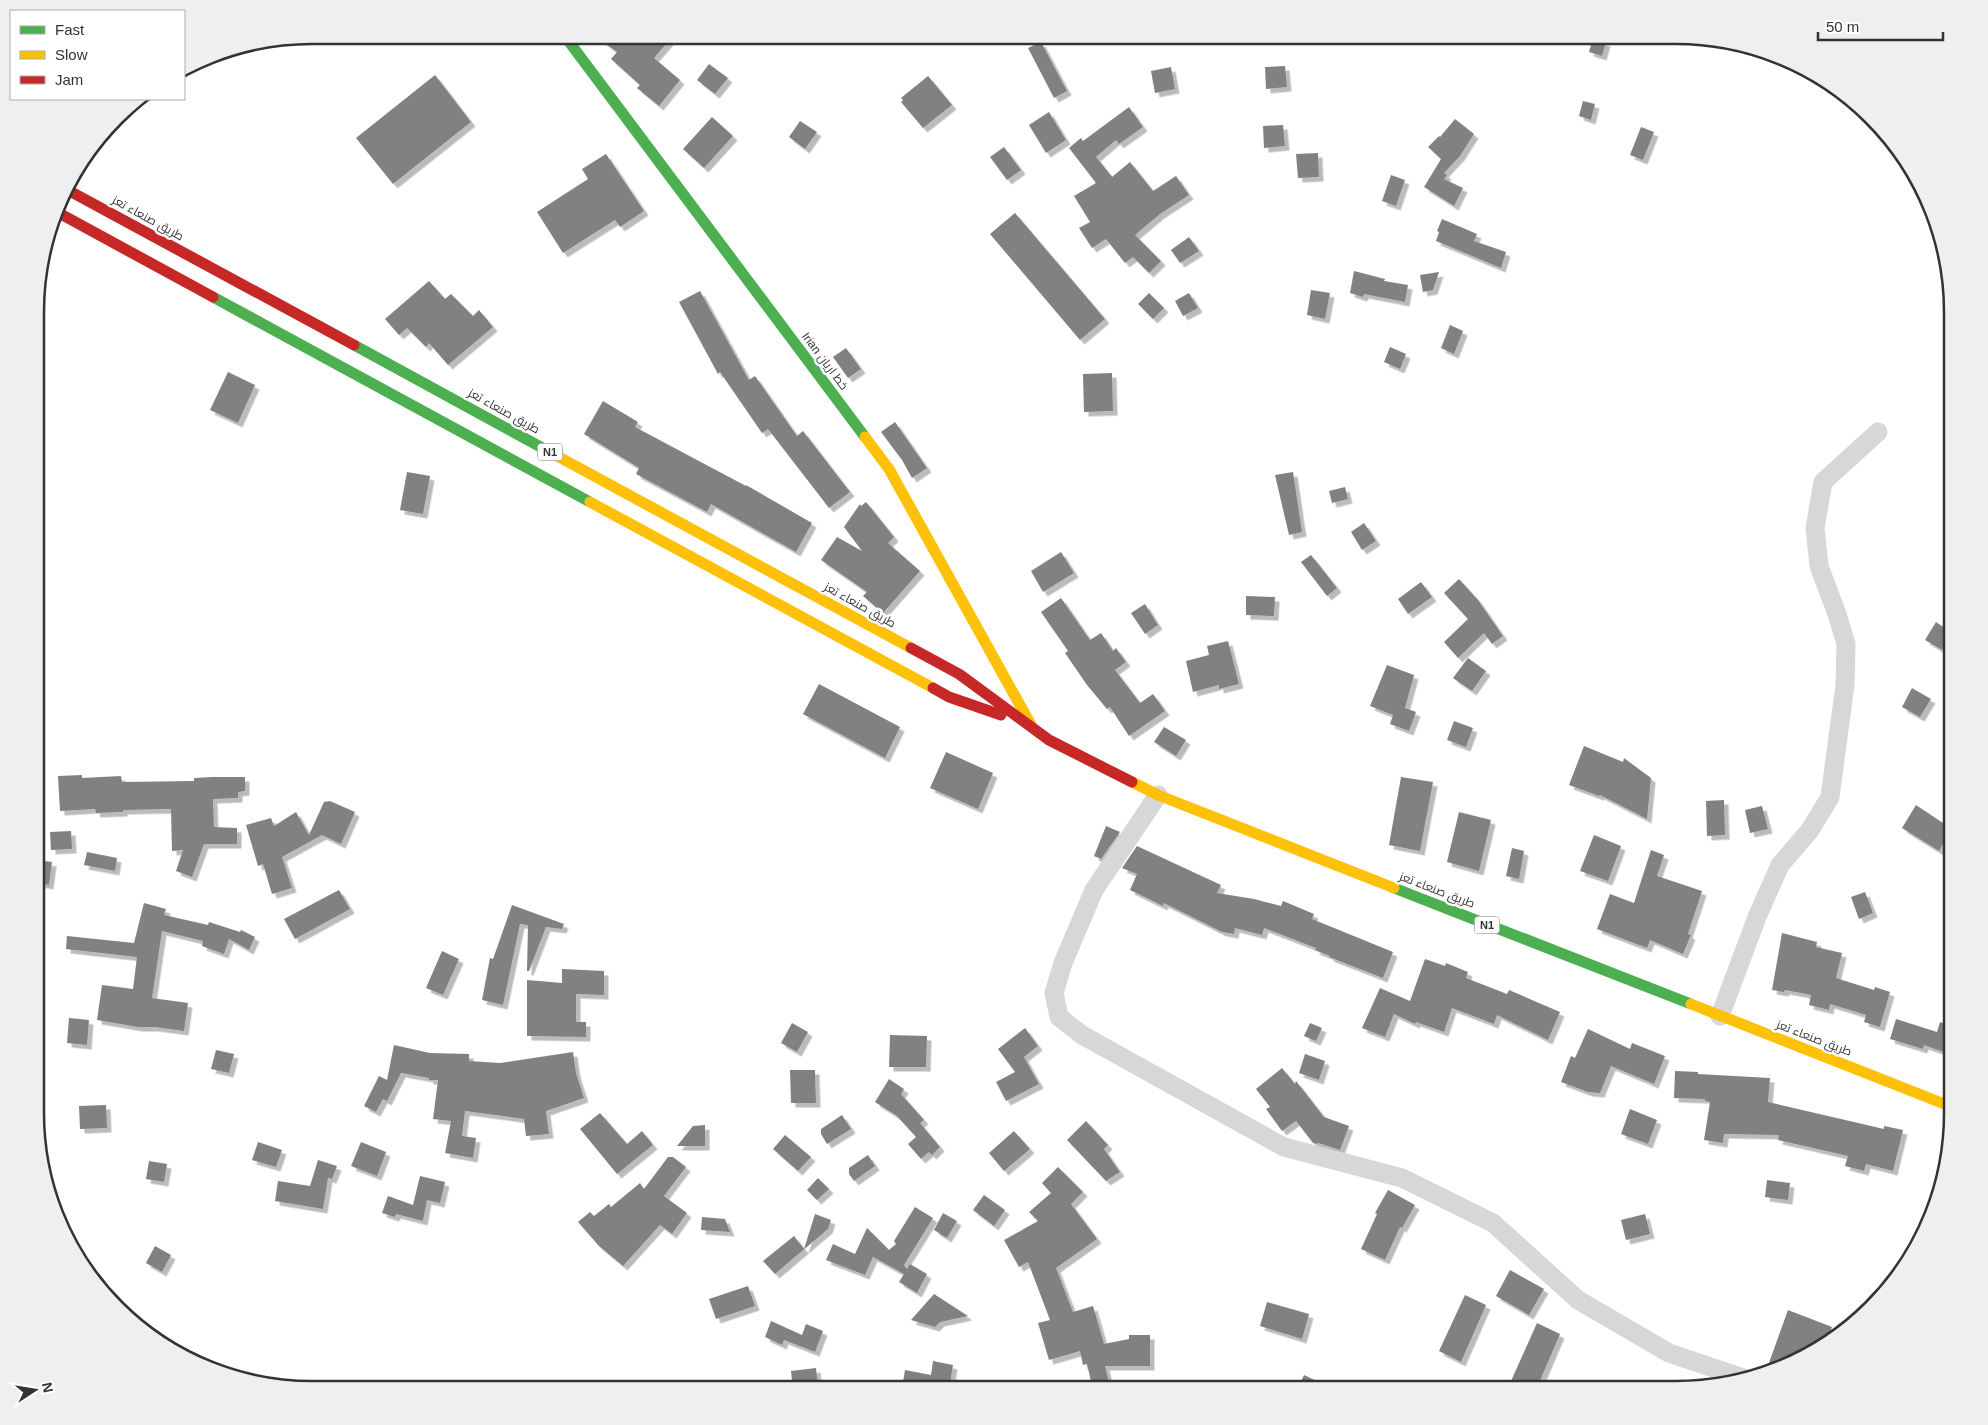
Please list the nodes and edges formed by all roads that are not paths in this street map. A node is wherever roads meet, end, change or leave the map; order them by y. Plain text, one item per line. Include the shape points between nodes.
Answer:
1 (571, 44) edge
2 (72, 192) edge
3 (62, 215) edge
4 (1878, 432) dead end
5 (1031, 725) junction
6 (1158, 795) junction
7 (1720, 1016) junction
8 (1944, 1104) edge
9 (1734, 1375) edge

1 - 5 main road, Irian خط اريان via 889,469
2 - 5 main road, طريق صنعاء تعز / N1 via 959,674
3 - 5 main road, طريق صنعاء تعز / N1 via 949,697
4 - 7 street via 1823,482 1815,528 1819,566 1846,644 1845,685 1830,797 1810,830 1780,865
5 - 6 main road, طريق صنعاء تعز / N1 via 1049,740
6 - 7 main road, طريق صنعاء تعز / N1
6 - 9 street via 1094,890 1054,993 1059,1017 1082,1035 1284,1147 1402,1178 1494,1223 1578,1300 1669,1353
7 - 8 main road, طريق صنعاء تعز / N1

